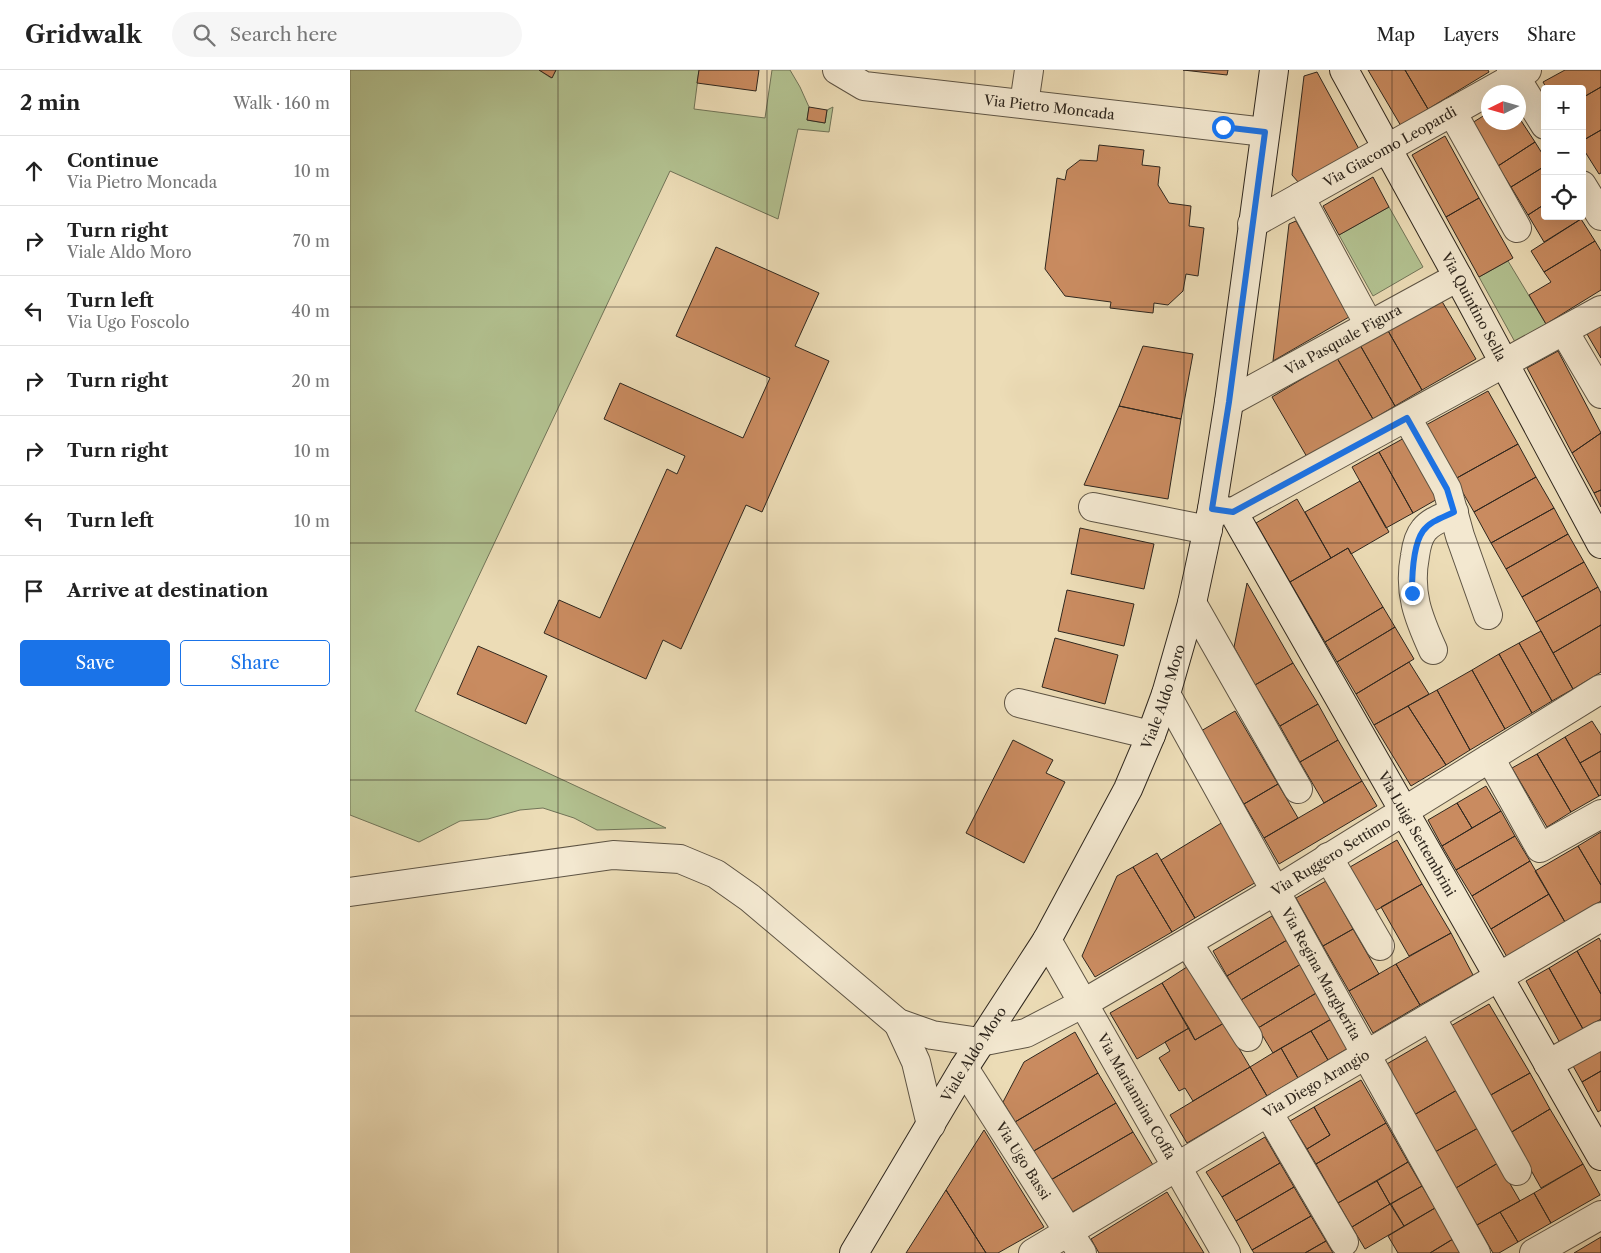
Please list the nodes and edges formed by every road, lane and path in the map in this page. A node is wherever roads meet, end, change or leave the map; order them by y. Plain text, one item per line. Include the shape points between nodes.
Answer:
1 (837, 70) edge
2 (1029, 70) edge
3 (1274, 70) edge
4 (1344, 70) edge
5 (1518, 72) edge
6 (1024, 104) junction
7 (1452, 112) junction
8 (1541, 117) edge
9 (1265, 132) junction
10 (1386, 149) junction
11 (1586, 192) edge
12 (1300, 197) junction
13 (1601, 216) edge
14 (1252, 224) junction
15 (1517, 228) dead end
16 (1458, 277) junction
17 (1601, 310) edge
18 (1369, 325) junction
19 (1564, 331) junction
20 (1505, 364) junction
21 (1601, 394) edge
22 (1229, 402) junction
23 (1407, 418) junction
24 (1093, 507) dead end
25 (1454, 512) junction
26 (1218, 517) junction
27 (1601, 544) edge
28 (1192, 603) junction
29 (1488, 615) dead end
30 (1433, 650) dead end
31 (1601, 689) edge
32 (1166, 694) junction
33 (1019, 703) dead end
34 (1152, 735) junction
35 (1490, 758) junction
36 (1298, 789) dead end
37 (1403, 811) junction
38 (1601, 814) edge
39 (1328, 857) junction
40 (1275, 890) junction
41 (350, 892) edge
42 (1601, 917) edge
43 (1047, 940) junction
44 (1188, 943) junction
45 (1380, 946) dead end
46 (1498, 977) junction
47 (1084, 1003) junction
48 (1430, 1017) junction
49 (898, 1023) junction
50 (1601, 1035) edge
51 (1248, 1037) dead end
52 (980, 1042) junction
53 (1365, 1055) junction
54 (1548, 1064) junction
55 (964, 1068) junction
56 (1268, 1112) junction
57 (931, 1125) junction
58 (1601, 1156) edge
59 (1177, 1167) junction
60 (1517, 1172) dead end
61 (1601, 1215) edge
62 (1075, 1242) edge
63 (1344, 1242) dead end
64 (861, 1249) edge
65 (1540, 1252) edge
66 (1033, 1253) edge
67 (1226, 1253) edge
68 (1476, 1253) edge

1 - 6 street, Via Pietro Moncada via 864,86
2 - 6 street
3 - 9 street, Viale Aldo Moro
4 - 10 street, Via Quintino Sella
5 - 7 street, Via Giacomo Leopardi
5 - 8 street
6 - 9 street, Via Pietro Moncada
7 - 10 street, Via Giacomo Leopardi
7 - 15 street
9 - 14 street, Viale Aldo Moro
10 - 12 street, Via Giacomo Leopardi
10 - 16 street, Via Quintino Sella
11 - 13 street
12 - 14 street, Via Giacomo Leopardi
12 - 18 street
14 - 22 street, Viale Aldo Moro
16 - 18 street, Via Pasquale Figura
16 - 20 street, Via Quintino Sella
17 - 19 street
18 - 22 street, Via Pasquale Figura
19 - 20 street
19 - 21 street
20 - 23 street
20 - 27 street, Via Quintino Sella
22 - 26 street, Viale Aldo Moro
23 - 25 street via 1447,489
23 - 26 street
24 - 26 street
25 - 29 street
25 - 30 street via 1423,531 1412,573 1412,593
26 - 28 street, Viale Aldo Moro
26 - 37 street, Via Luigi Settembrini
28 - 32 street, Viale Aldo Moro
28 - 36 street
31 - 35 street, Via Ruggero Settimo
32 - 34 street, Viale Aldo Moro
32 - 40 street, Via Regina Margherita
33 - 34 street
34 - 43 street, Viale Aldo Moro via 1128,790
35 - 37 street, Via Ruggero Settimo
35 - 38 street via 1540,848
37 - 39 street, Via Ruggero Settimo
37 - 46 street, Via Luigi Settembrini
39 - 40 street, Via Ruggero Settimo
39 - 45 street
40 - 44 street, Via Ruggero Settimo
40 - 53 street, Via Regina Margherita
41 - 49 street via 613,855 680,860 716,874 750,898
42 - 46 street, Via Diego Arangio
43 - 47 street, Via Mariannina Coffa
43 - 52 street, Viale Aldo Moro
44 - 47 street, Via Ruggero Settimo
44 - 51 street
46 - 48 street, Via Diego Arangio
46 - 54 street, Via Luigi Settembrini
47 - 52 street, Via Ruggero Settimo via 1026,1032
47 - 59 street, Via Mariannina Coffa
48 - 53 street, Via Diego Arangio
48 - 60 street
49 - 52 street via 932,1035
49 - 57 street via 916,1062
50 - 54 street
52 - 55 street, Viale Aldo Moro
53 - 56 street, Via Diego Arangio
53 - 68 street, Via Regina Margherita
54 - 58 street, Via Luigi Settembrini
55 - 57 street, Viale Aldo Moro
55 - 62 street, Via Ugo Bassi
56 - 59 street, Via Diego Arangio
56 - 63 street
57 - 64 street, Viale Aldo Moro
59 - 62 street, Via Diego Arangio
59 - 67 street, Via Mariannina Coffa
61 - 65 street
62 - 66 street, Via Diego Arangio

